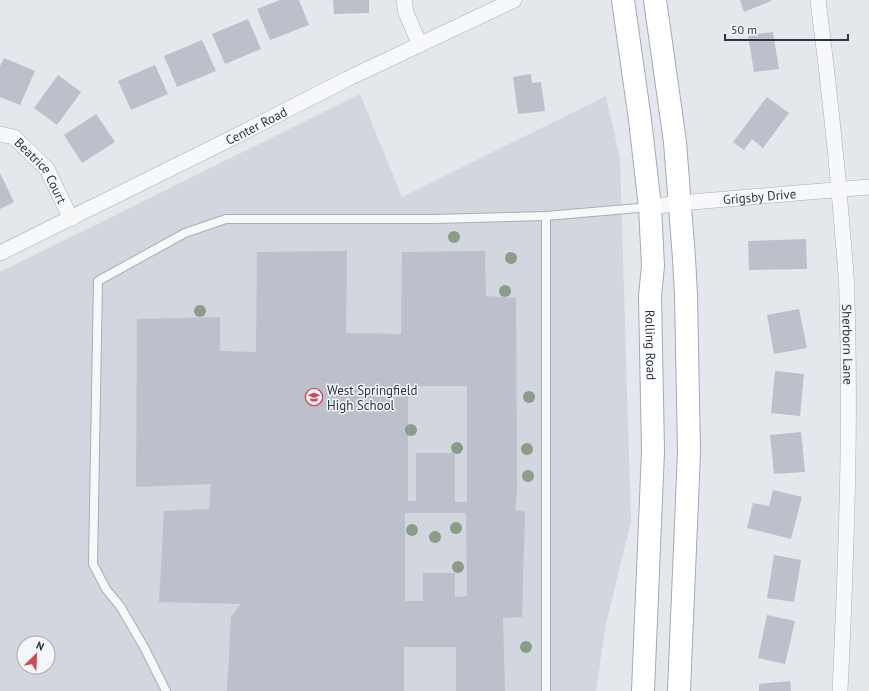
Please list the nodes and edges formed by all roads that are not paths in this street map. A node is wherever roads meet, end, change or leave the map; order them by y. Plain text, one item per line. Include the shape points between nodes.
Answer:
1 (404, 0) edge
2 (514, 0) edge
3 (623, 0) edge
4 (655, 0) edge
5 (818, 0) edge
6 (420, 45) junction
7 (0, 134) edge
8 (869, 187) edge
9 (840, 190) junction
10 (680, 203) junction
11 (650, 207) junction
12 (546, 216) junction
13 (71, 218) junction
14 (0, 253) edge
15 (166, 691) edge
16 (546, 691) edge
17 (643, 691) edge
18 (679, 691) edge
19 (840, 691) edge

1 - 6 street via 406,13
2 - 6 street, Center Road
3 - 11 main road, Rolling Road
4 - 10 main road via 675,142
5 - 9 street, Sherborn Lane
6 - 13 street, Center Road
7 - 13 street, Beatrice Court via 14,137 47,169
8 - 9 street, Grigsby Drive
9 - 10 street, Grigsby Drive
9 - 19 street, Sherborn Lane via 847,299 849,392 847,542
10 - 11 street, Grigsby Drive
10 - 18 main road via 686,295 689,452
11 - 12 lane
11 - 17 main road, Rolling Road via 653,266 650,296 653,451
12 - 15 lane via 226,219 185,233 98,281 93,564 106,589 120,606 144,647
12 - 16 lane
13 - 14 street, Center Road

